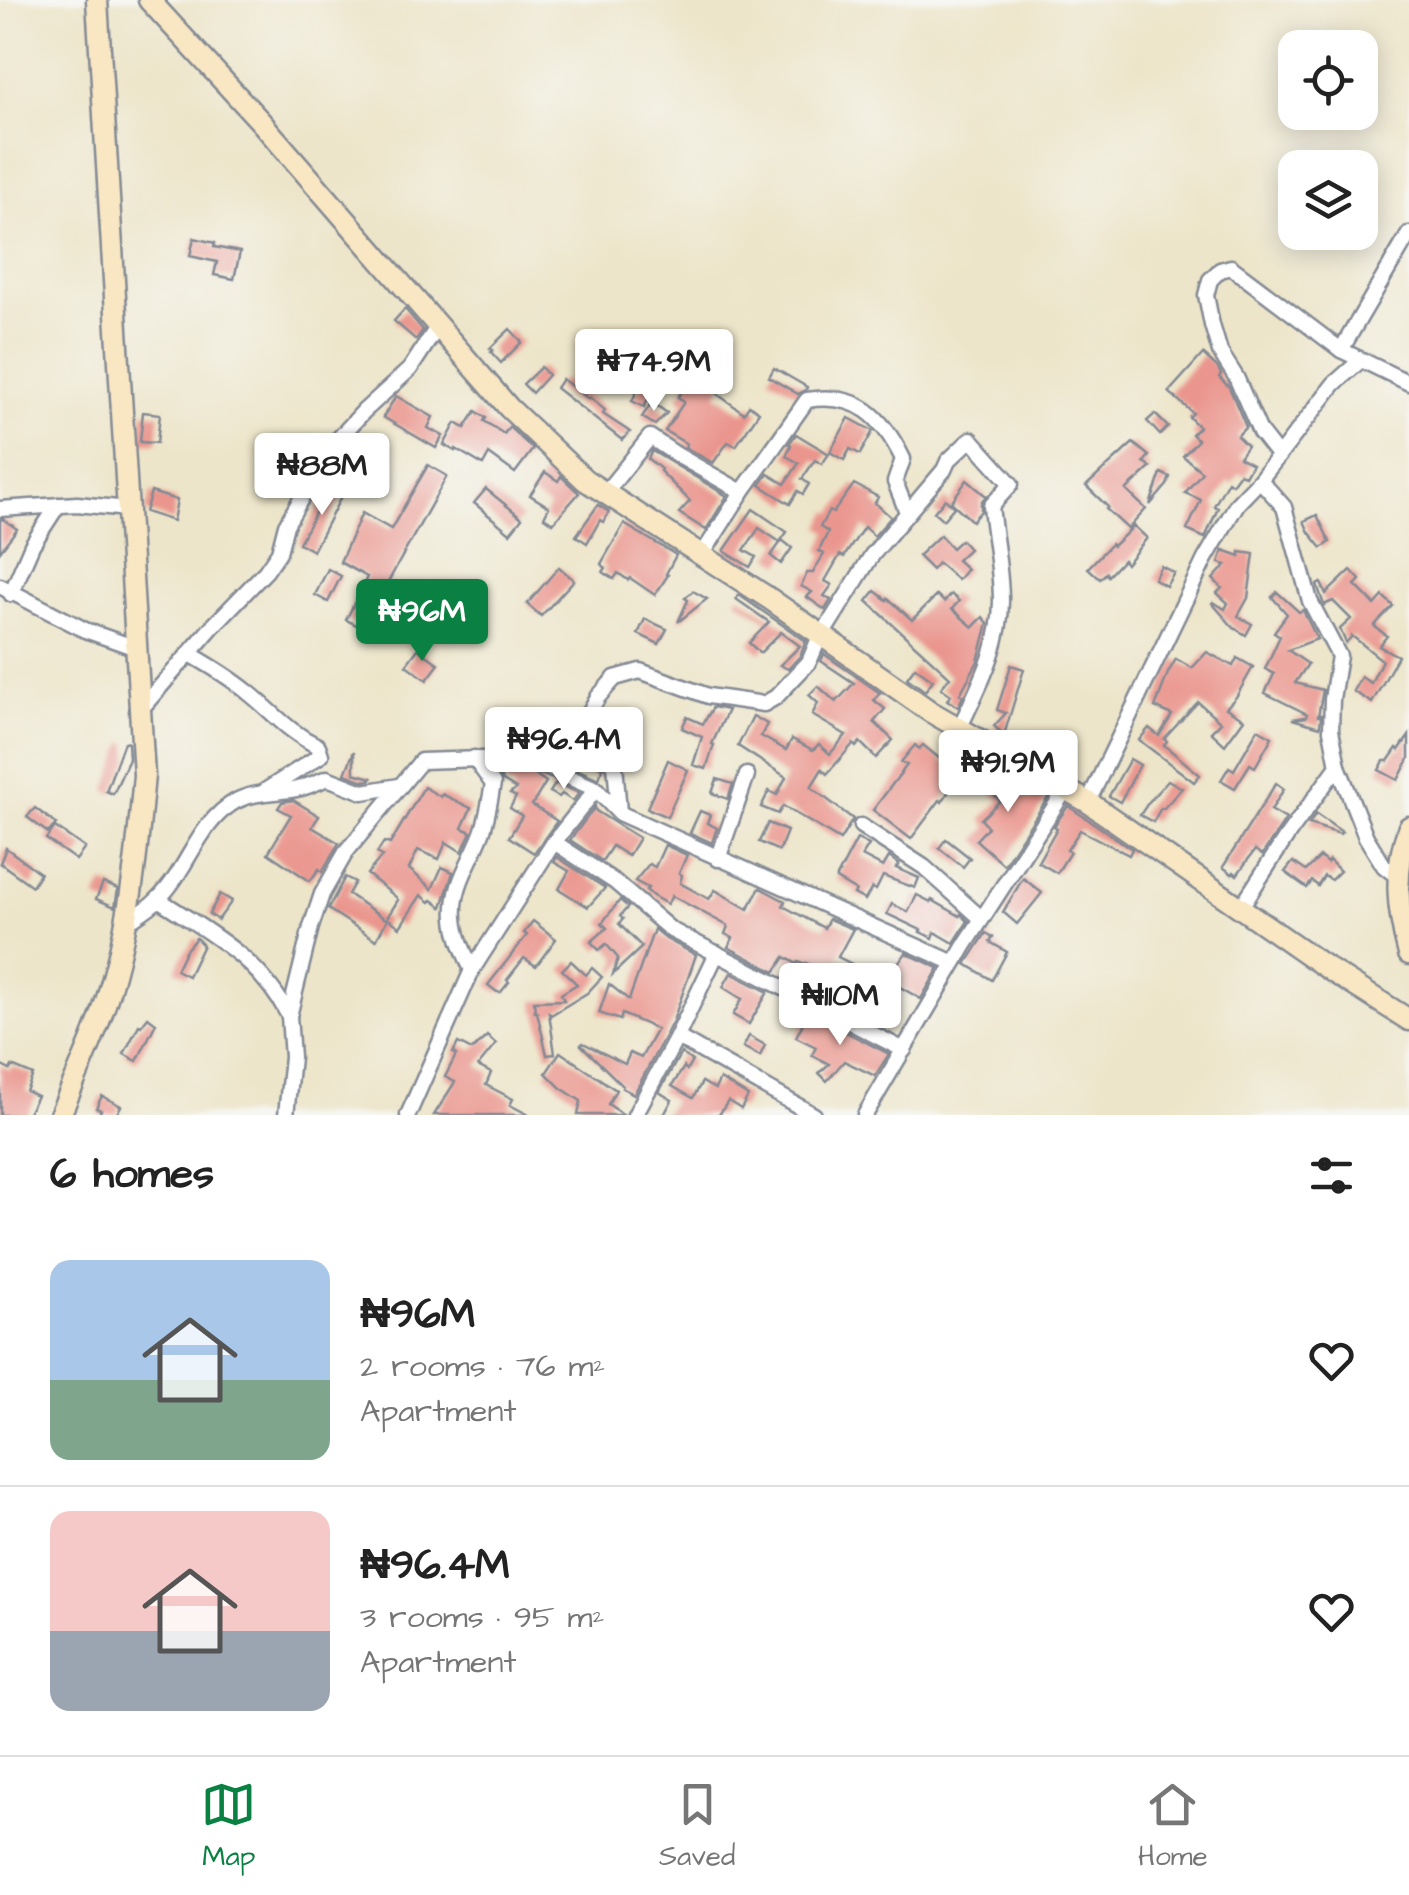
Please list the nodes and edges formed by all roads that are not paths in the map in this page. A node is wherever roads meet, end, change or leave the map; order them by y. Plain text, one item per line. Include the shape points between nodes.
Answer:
1 (97, 0) edge
2 (149, 0) edge
3 (1409, 234) edge
4 (438, 326) junction
5 (1340, 350) junction
6 (1361, 360) junction
7 (1409, 383) edge
8 (1278, 455) junction
9 (1260, 480) junction
10 (742, 492) junction
11 (605, 493) junction
12 (58, 505) junction
13 (0, 509) edge
14 (128, 509) junction
15 (907, 512) junction
16 (702, 555) junction
17 (6, 590) edge
18 (823, 635) junction
19 (136, 648) junction
20 (190, 654) junction
21 (141, 710) junction
22 (959, 729) junction
23 (575, 738) junction
24 (474, 758) junction
25 (1338, 766) junction
26 (546, 767) junction
27 (746, 775) dead end
28 (398, 786) junction
29 (1066, 789) junction
30 (596, 790) junction
31 (261, 793) junction
32 (1088, 802) junction
33 (619, 813) junction
34 (861, 826) dead end
35 (1409, 827) edge
36 (554, 842) junction
37 (718, 859) junction
38 (1398, 877) junction
39 (158, 899) junction
40 (1240, 907) junction
41 (982, 919) junction
42 (126, 922) junction
43 (717, 954) junction
44 (1409, 954) edge
45 (954, 963) junction
46 (472, 970) junction
47 (289, 1016) junction
48 (1409, 1020) edge
49 (676, 1037) junction
50 (904, 1050) junction
51 (60, 1115) edge
52 (286, 1115) edge
53 (408, 1115) edge
54 (635, 1115) edge
55 (814, 1115) edge
56 (865, 1115) edge

1 - 14 street
2 - 4 street
3 - 5 street
4 - 11 street via 509,408
4 - 20 street via 410,369 330,448 286,526 280,552
5 - 6 street
5 - 8 street via 1231,267 1210,280 1206,295 1220,352
6 - 7 street
6 - 8 street
8 - 9 street
9 - 25 street via 1284,506 1310,601 1339,656 1331,730
9 - 32 street via 1237,504 1205,559
10 - 11 street via 650,437
10 - 15 street via 808,400 830,396 858,404 889,431 902,459 894,482
10 - 16 street
11 - 16 street
12 - 13 street
12 - 14 street
12 - 17 street
14 - 19 street
15 - 18 street
15 - 22 street via 971,439 1011,484 991,506 1001,606 991,660
16 - 18 street
17 - 19 street
18 - 22 street
18 - 23 street via 809,662 764,704 708,696 640,671 615,678
19 - 21 street
20 - 21 street
20 - 31 street via 318,746 321,755
21 - 42 street via 144,774
22 - 29 street
23 - 26 street via 560,765
23 - 33 street via 616,764
24 - 26 street
24 - 28 street via 421,761
24 - 46 street via 494,784 454,917
25 - 38 street via 1366,837
25 - 40 street
26 - 30 street
27 - 37 street
28 - 31 street via 363,792 327,778
28 - 47 street via 322,894
29 - 32 street
29 - 41 street
30 - 33 street
30 - 36 street
31 - 39 street via 237,800 214,818
32 - 40 street
33 - 37 street
34 - 41 street via 924,868
35 - 38 street
36 - 43 street via 670,930
36 - 46 street
37 - 45 street
38 - 44 street
39 - 42 street
39 - 47 street via 246,958
40 - 48 street
41 - 45 street
42 - 51 street via 102,1014
43 - 49 street
43 - 50 street
45 - 50 street
46 - 53 street
47 - 52 street
49 - 54 street
49 - 55 street
50 - 56 street

